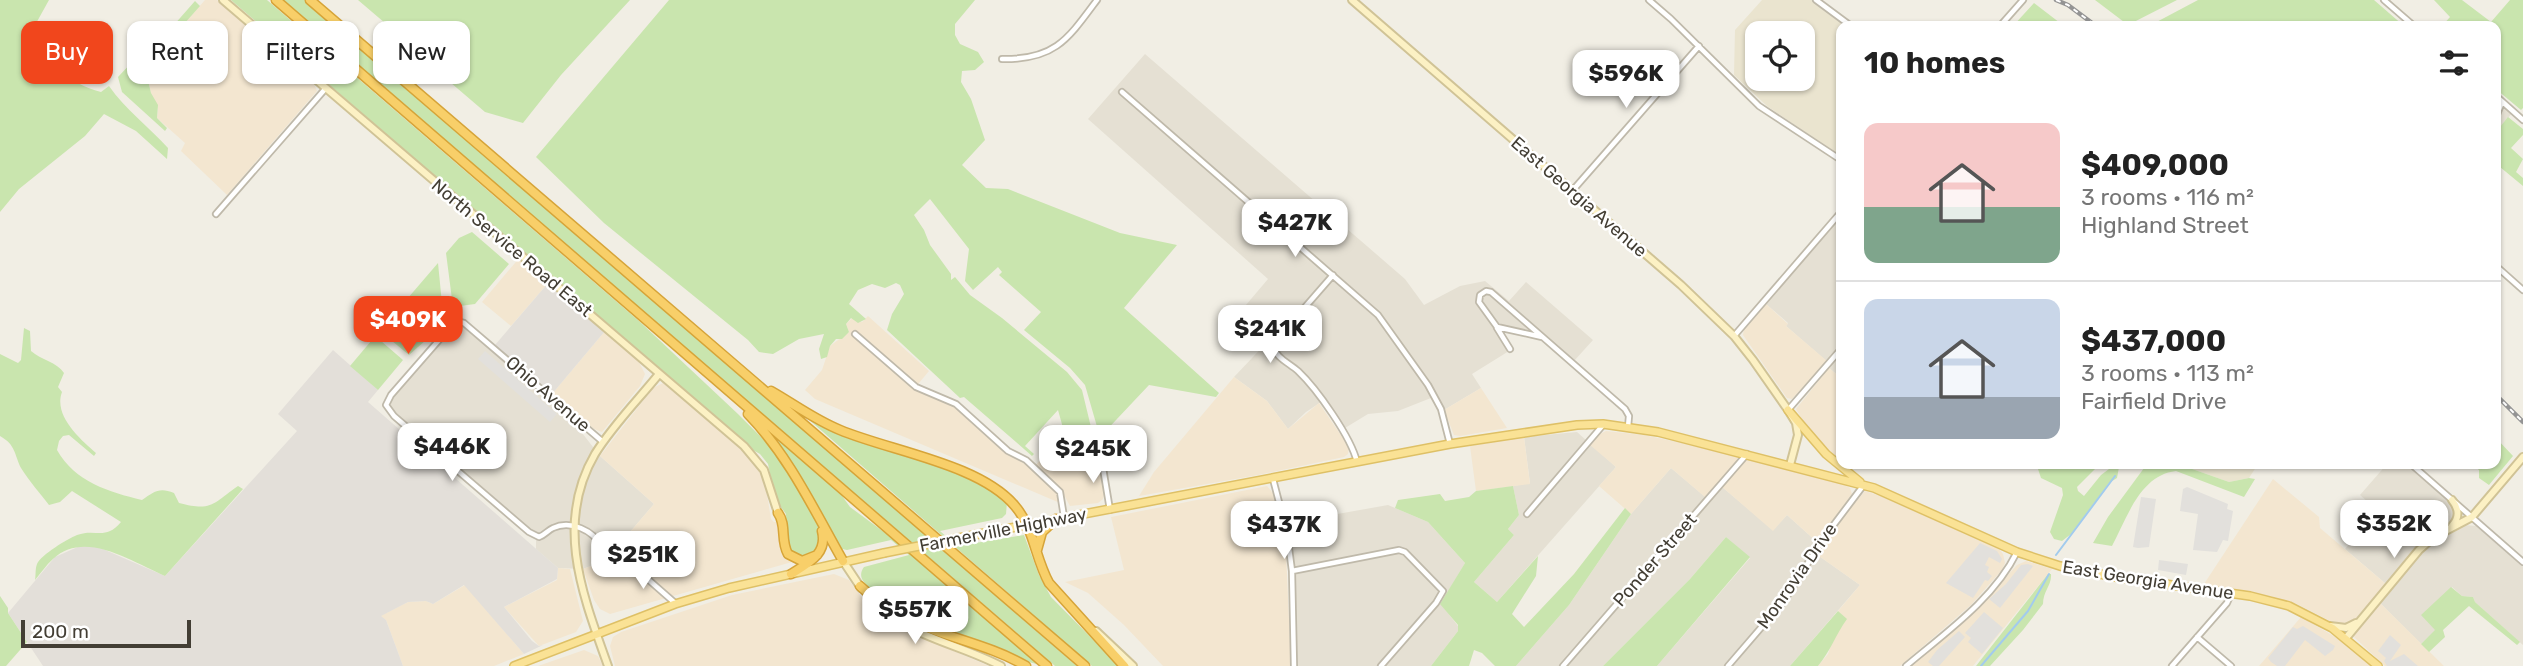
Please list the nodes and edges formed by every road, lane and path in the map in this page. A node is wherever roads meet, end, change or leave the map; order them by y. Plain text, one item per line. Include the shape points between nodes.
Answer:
1 (223, 0) edge
2 (276, 0) edge
3 (310, 0) edge
4 (1097, 0) edge
5 (1352, 0) edge
6 (1649, 0) edge
7 (1816, 0) edge
8 (2023, 0) edge
9 (2384, 0) edge
10 (1844, 21) edge
11 (2004, 21) edge
12 (2408, 21) edge
13 (1699, 46) junction
14 (1002, 59) dead end
15 (326, 88) junction
16 (1122, 92) dead end
17 (2502, 102) edge
18 (2523, 120) edge
19 (1836, 157) edge
20 (1573, 190) junction
21 (216, 214) dead end
22 (1836, 218) edge
23 (2501, 270) edge
24 (1333, 275) junction
25 (2523, 290) edge
26 (1497, 327) junction
27 (855, 334) dead end
28 (1734, 336) junction
29 (1542, 337) junction
30 (1510, 349) dead end
31 (1836, 355) edge
32 (691, 358) junction
33 (659, 374) junction
34 (755, 382) junction
35 (1788, 410) junction
36 (1603, 424) junction
37 (1628, 427) junction
38 (603, 442) junction
39 (1450, 444) junction
40 (1747, 453) junction
41 (1101, 456) dead end
42 (2523, 457) edge
43 (1357, 462) junction
44 (1836, 462) edge
45 (1790, 465) junction
46 (1844, 469) edge
47 (2417, 469) edge
48 (1273, 479) junction
49 (1863, 485) junction
50 (2452, 500) junction
51 (1110, 510) junction
52 (778, 513) joint
53 (1527, 514) dead end
54 (2472, 517) junction
55 (818, 518) junction
56 (1060, 519) junction
57 (1028, 524) junction
58 (573, 526) junction
59 (2449, 529) junction
60 (601, 547) dead end
61 (2017, 552) junction
62 (1037, 553) junction
63 (817, 555) junction
64 (626, 560) dead end
65 (842, 561) junction
66 (2523, 562) edge
67 (1292, 571) junction
68 (791, 574) junction
69 (860, 586) junction
70 (2231, 593) junction
71 (676, 604) junction
72 (2368, 612) junction
73 (1076, 615) junction
74 (2325, 624) junction
75 (597, 633) junction
76 (2197, 637) junction
77 (2346, 638) junction
78 (514, 666) edge
79 (608, 666) edge
80 (1001, 666) edge
81 (1026, 666) edge
82 (1047, 666) edge
83 (1085, 666) edge
84 (1124, 666) edge
85 (1133, 666) edge
86 (1294, 666) edge
87 (1381, 666) edge
88 (1563, 666) edge
89 (1728, 666) edge
90 (1906, 666) edge
91 (2172, 666) edge
92 (2231, 666) edge
93 (2378, 666) edge

1 - 15 street, North Service Road East
2 - 32 highway
3 - 34 highway
4 - 14 street via 1070,36 1047,53
5 - 20 street, East Georgia Avenue
6 - 13 street
7 - 10 street
8 - 11 street
9 - 12 street
13 - 19 street via 1759,106
13 - 20 street
15 - 21 street
15 - 33 street, North Service Road East
16 - 24 street
17 - 18 street
20 - 28 street, East Georgia Avenue
22 - 28 street
23 - 25 street
24 - 39 street via 1395,336 1440,409
24 - 43 street via 1272,345 1311,385 1350,441
26 - 29 street
26 - 29 street via 1479,302 1483,292 1491,292
26 - 30 street
27 - 56 street via 916,387 956,404 1008,451 1035,468 1060,492
28 - 35 street, East Georgia Avenue
29 - 37 street via 1626,411
31 - 35 street
32 - 55 highway via 770,437
32 - 82 highway
33 - 38 street
33 - 52 street, North Service Road East via 751,453 764,470
34 - 57 highway via 841,431 978,479 1005,495
34 - 83 highway
35 - 44 main road
35 - 45 street via 1798,435
36 - 37 main road, Farmerville Highway
36 - 39 main road, Farmerville Highway
36 - 53 street
37 - 40 main road, Farmerville Highway
38 - 58 street via 580,487
38 - 58 street, Ohio Avenue via 460,321 391,395 387,408 521,526 537,537 554,527
39 - 43 main road, Farmerville Highway
40 - 45 main road, Farmerville Highway
40 - 88 street, Ponder Street
41 - 51 street
42 - 54 street
43 - 48 main road, Farmerville Highway
45 - 49 main road, East Georgia Avenue
46 - 49 main road
47 - 50 street
48 - 51 main road, Farmerville Highway
48 - 67 street
49 - 61 main road, East Georgia Avenue
49 - 89 street, Monrovia Drive via 1784,601
50 - 54 street
50 - 59 street via 2458,514
51 - 56 main road, Farmerville Highway
52 - 63 highway via 788,554 802,561
54 - 59 street
54 - 66 street
55 - 63 highway via 824,545
55 - 65 highway
56 - 57 main road, Farmerville Highway
56 - 62 highway via 1042,532
57 - 62 highway
57 - 65 main road, Farmerville Highway, bridge
58 - 60 street via 584,529
58 - 75 street via 578,576
59 - 72 street via 2419,550
61 - 70 main road, East Georgia Avenue via 2082,572
61 - 90 street via 1982,598
62 - 73 highway via 1049,583
63 - 68 highway
64 - 71 street
65 - 68 main road, Farmerville Highway
65 - 69 street
67 - 86 street
67 - 87 street via 1399,550 1440,586 1443,592 1436,603
68 - 71 main road, Farmerville Highway
69 - 80 street via 903,625
69 - 81 highway via 898,615
70 - 74 main road, East Georgia Avenue via 2289,606
70 - 76 street
71 - 75 main road, Farmerville Highway
72 - 74 street via 2349,627
72 - 77 street
73 - 84 highway
73 - 85 street
74 - 77 main road, East Georgia Avenue
75 - 78 main road, Farmerville Highway
75 - 79 street
76 - 91 street
76 - 92 street
77 - 93 main road, East Georgia Avenue

